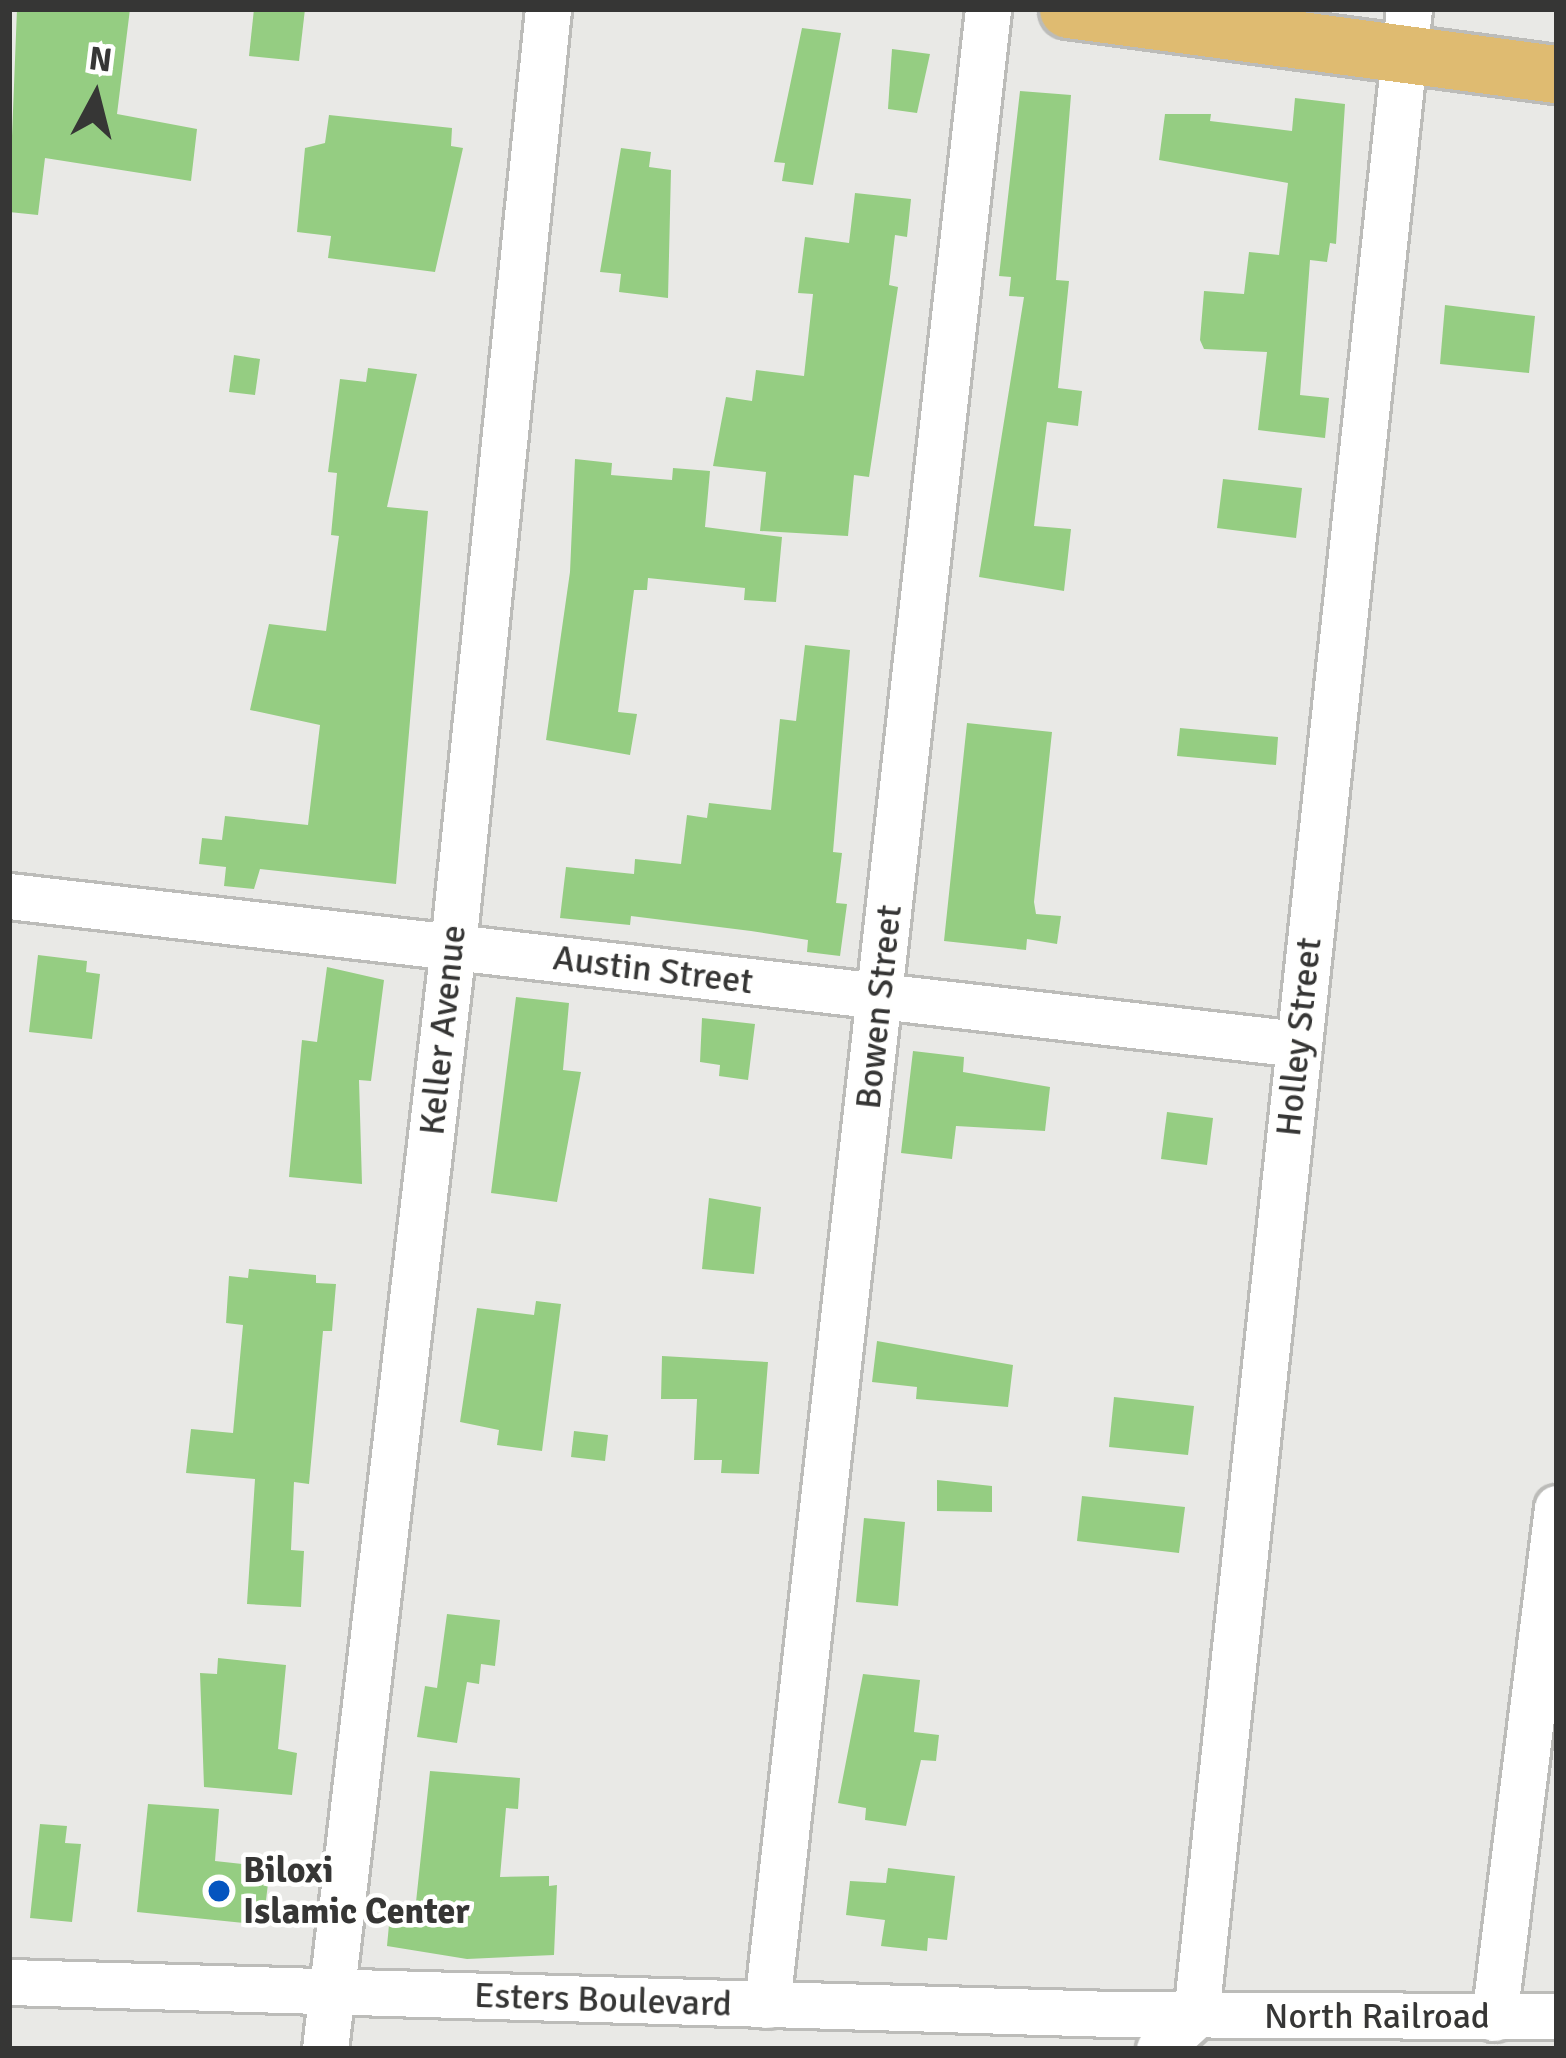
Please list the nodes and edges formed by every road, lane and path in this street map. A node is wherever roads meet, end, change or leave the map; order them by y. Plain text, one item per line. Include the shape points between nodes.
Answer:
1 (548, 9) edge
2 (988, 9) edge
3 (1068, 9) edge
4 (1406, 34) edge
5 (1557, 74) edge
6 (9, 896) edge
7 (453, 946) junction
8 (881, 998) junction
9 (1298, 1044) junction
10 (1557, 1508) edge
11 (9, 1982) edge
12 (332, 1993) junction
13 (767, 2005) junction
14 (1196, 2015) junction
15 (1557, 2016) edge
16 (1494, 2018) junction
17 (325, 2049) edge
18 (1159, 2049) edge

1 - 7 street, Keller Avenue
2 - 8 street, Bowen Street
3 - 4 main road
4 - 5 main road
4 - 9 street, Holley Street
6 - 7 street, Austin Street
7 - 8 street, Austin Street
7 - 12 street, Keller Avenue
8 - 9 street, Austin Street
8 - 13 street, Bowen Street
9 - 14 street, Holley Street
10 - 16 street
11 - 12 street, Esters Boulevard
12 - 13 street, Esters Boulevard
12 - 17 street, Keller Avenue
13 - 14 street, Esters Boulevard
14 - 16 street, North Railroad
14 - 18 street
15 - 16 street, North Railroad

